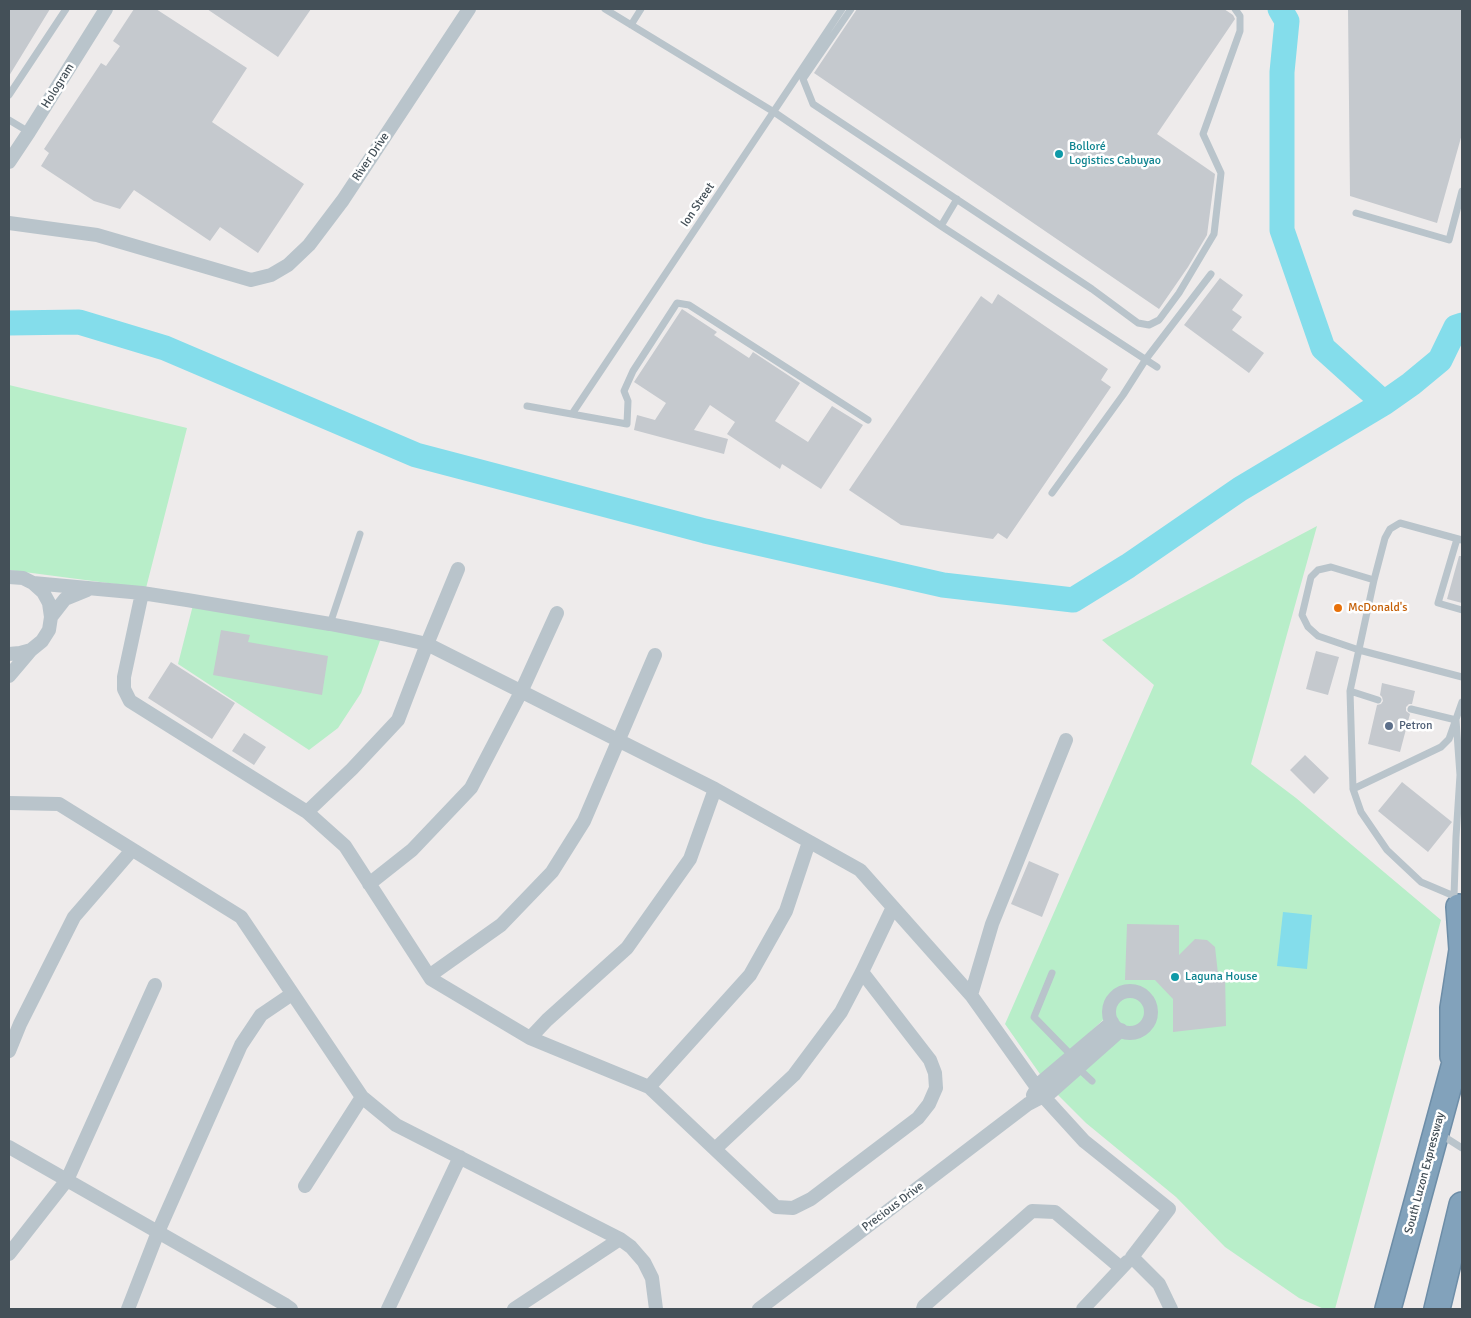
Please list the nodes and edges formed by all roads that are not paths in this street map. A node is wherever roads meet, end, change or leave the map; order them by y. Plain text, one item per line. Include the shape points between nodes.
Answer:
1 (66, 9) edge
2 (106, 9) edge
3 (469, 9) edge
4 (605, 9) edge
5 (641, 9) edge
6 (842, 9) edge
7 (851, 9) edge
8 (1235, 9) edge
9 (631, 25) junction
10 (9, 95) edge
11 (774, 112) junction
12 (9, 120) edge
13 (29, 132) junction
14 (9, 162) edge
15 (1462, 191) edge
16 (957, 199) junction
17 (1356, 213) dead end
18 (9, 223) edge
19 (941, 226) junction
20 (1211, 274) dead end
21 (1146, 359) junction
22 (1157, 367) dead end
23 (527, 406) dead end
24 (572, 414) junction
25 (868, 420) dead end
26 (1052, 493) dead end
27 (360, 534) dead end
28 (1460, 540) edge
29 (458, 570) dead end
30 (9, 577) edge
31 (1374, 580) junction
32 (33, 583) junction
33 (93, 588) junction
34 (142, 593) junction
35 (1462, 610) edge
36 (557, 613) dead end
37 (51, 616) junction
38 (330, 624) junction
39 (427, 644) junction
40 (31, 650) junction
41 (1359, 650) junction
42 (9, 654) edge
43 (655, 655) dead end
44 (9, 676) edge
45 (1462, 676) edge
46 (1350, 690) junction
47 (521, 692) junction
48 (1378, 700) dead end
49 (1462, 702) edge
50 (1411, 709) dead end
51 (1456, 720) junction
52 (1066, 740) dead end
53 (619, 742) junction
54 (1353, 788) junction
55 (715, 789) junction
56 (9, 804) edge
57 (306, 812) junction
58 (809, 842) junction
59 (132, 850) junction
60 (369, 884) junction
61 (1456, 902) junction
62 (893, 907) junction
63 (862, 972) junction
64 (1052, 973) dead end
65 (429, 976) junction
66 (155, 985) dead end
67 (292, 994) junction
68 (971, 996) junction
69 (1117, 1026) dead end
70 (1462, 1037) edge
71 (530, 1038) junction
72 (9, 1050) edge
73 (1075, 1062) junction
74 (1453, 1071) junction
75 (1092, 1081) dead end
76 (648, 1087) junction
77 (1040, 1093) junction
78 (362, 1096) junction
79 (1437, 1132) junction
80 (9, 1147) edge
81 (1462, 1148) edge
82 (715, 1149) junction
83 (460, 1157) junction
84 (67, 1180) junction
85 (305, 1186) dead end
86 (1462, 1205) edge
87 (158, 1232) junction
88 (620, 1240) junction
89 (9, 1254) edge
90 (1132, 1257) junction
91 (1122, 1268) junction
92 (128, 1309) edge
93 (291, 1309) edge
94 (388, 1309) edge
95 (514, 1309) edge
96 (656, 1309) edge
97 (759, 1309) edge
98 (923, 1309) edge
99 (1083, 1309) edge
100 (1171, 1309) edge
101 (1388, 1309) edge
102 (1437, 1309) edge

1 - 10 lane
2 - 13 street, Hologram
3 - 18 street, River Drive via 343,200 309,245 288,265 271,275 251,280 97,235
4 - 9 lane
5 - 9 lane
6 - 11 lane, Ion Street
7 - 16 lane via 804,79 813,104
8 - 16 lane via 1240,16 1240,31 1203,134 1221,174 1214,234 1160,320 1150,324 1138,323
9 - 11 lane
11 - 19 lane
11 - 24 lane, Ion Street
12 - 13 lane
13 - 14 street, Hologram
15 - 17 lane via 1449,240
16 - 19 lane
19 - 21 lane
20 - 21 lane
21 - 22 lane
21 - 26 lane
23 - 24 lane
24 - 25 lane via 627,424 628,401 624,392 633,370 676,303 689,305
27 - 38 lane
28 - 31 lane via 1400,523 1390,529 1385,538
28 - 35 lane via 1438,603
29 - 39 street
30 - 32 street
31 - 41 lane
31 - 41 lane via 1331,567 1318,570 1311,577 1302,615 1318,636
32 - 33 street
32 - 37 street via 50,603
33 - 34 street
33 - 37 street via 65,599
34 - 38 street
34 - 57 street via 124,677 124,689 130,701
36 - 47 street
37 - 40 street via 49,630
38 - 39 street
39 - 47 street
39 - 57 street via 398,720
40 - 42 street
40 - 44 street
41 - 45 lane
41 - 46 lane
43 - 53 street
46 - 48 lane
46 - 54 lane
47 - 53 street
47 - 60 street via 471,788 412,850
49 - 51 lane
50 - 51 lane
51 - 54 lane via 1449,739 1441,747
51 - 61 lane via 1460,775
52 - 68 street via 992,924
53 - 55 street
53 - 65 street via 584,821 552,872 501,925
54 - 61 lane via 1361,812 1387,850 1421,882
55 - 58 street
55 - 71 street via 690,859 626,948
56 - 59 street via 59,804
57 - 60 street via 345,846
58 - 62 street via 860,870
58 - 76 street via 786,911 750,975
59 - 67 street via 241,917
59 - 72 street via 74,917
60 - 65 street
61 - 74 highway via 1462,950 1453,1008
62 - 63 street
62 - 68 street
63 - 82 street via 841,1012 794,1075
63 - 82 street via 930,1060 935,1073 936,1088 918,1118 811,1199 793,1208 776,1207
64 - 73 lane via 1034,1017
65 - 71 street
66 - 84 street
67 - 78 street
67 - 87 street via 261,1015 241,1045
68 - 77 street
69 - 73 street, Precious Drive
70 - 74 highway, South Luzon Expressway
71 - 76 street
73 - 75 lane
73 - 77 street, Precious Drive via 1040,1083
74 - 79 highway, South Luzon Expressway
76 - 82 street
77 - 90 street via 1084,1140 1169,1209
77 - 97 street, Precious Drive
78 - 83 street via 396,1125
78 - 85 street
79 - 81 lane
79 - 101 highway, South Luzon Expressway
80 - 84 street
83 - 88 street
83 - 94 street
84 - 87 street
84 - 89 street
86 - 102 highway
87 - 92 street
87 - 93 street
88 - 95 street
88 - 96 street via 644,1262 652,1278
90 - 91 street
90 - 100 street via 1159,1284
91 - 98 street via 1055,1212 1032,1210
91 - 99 street

